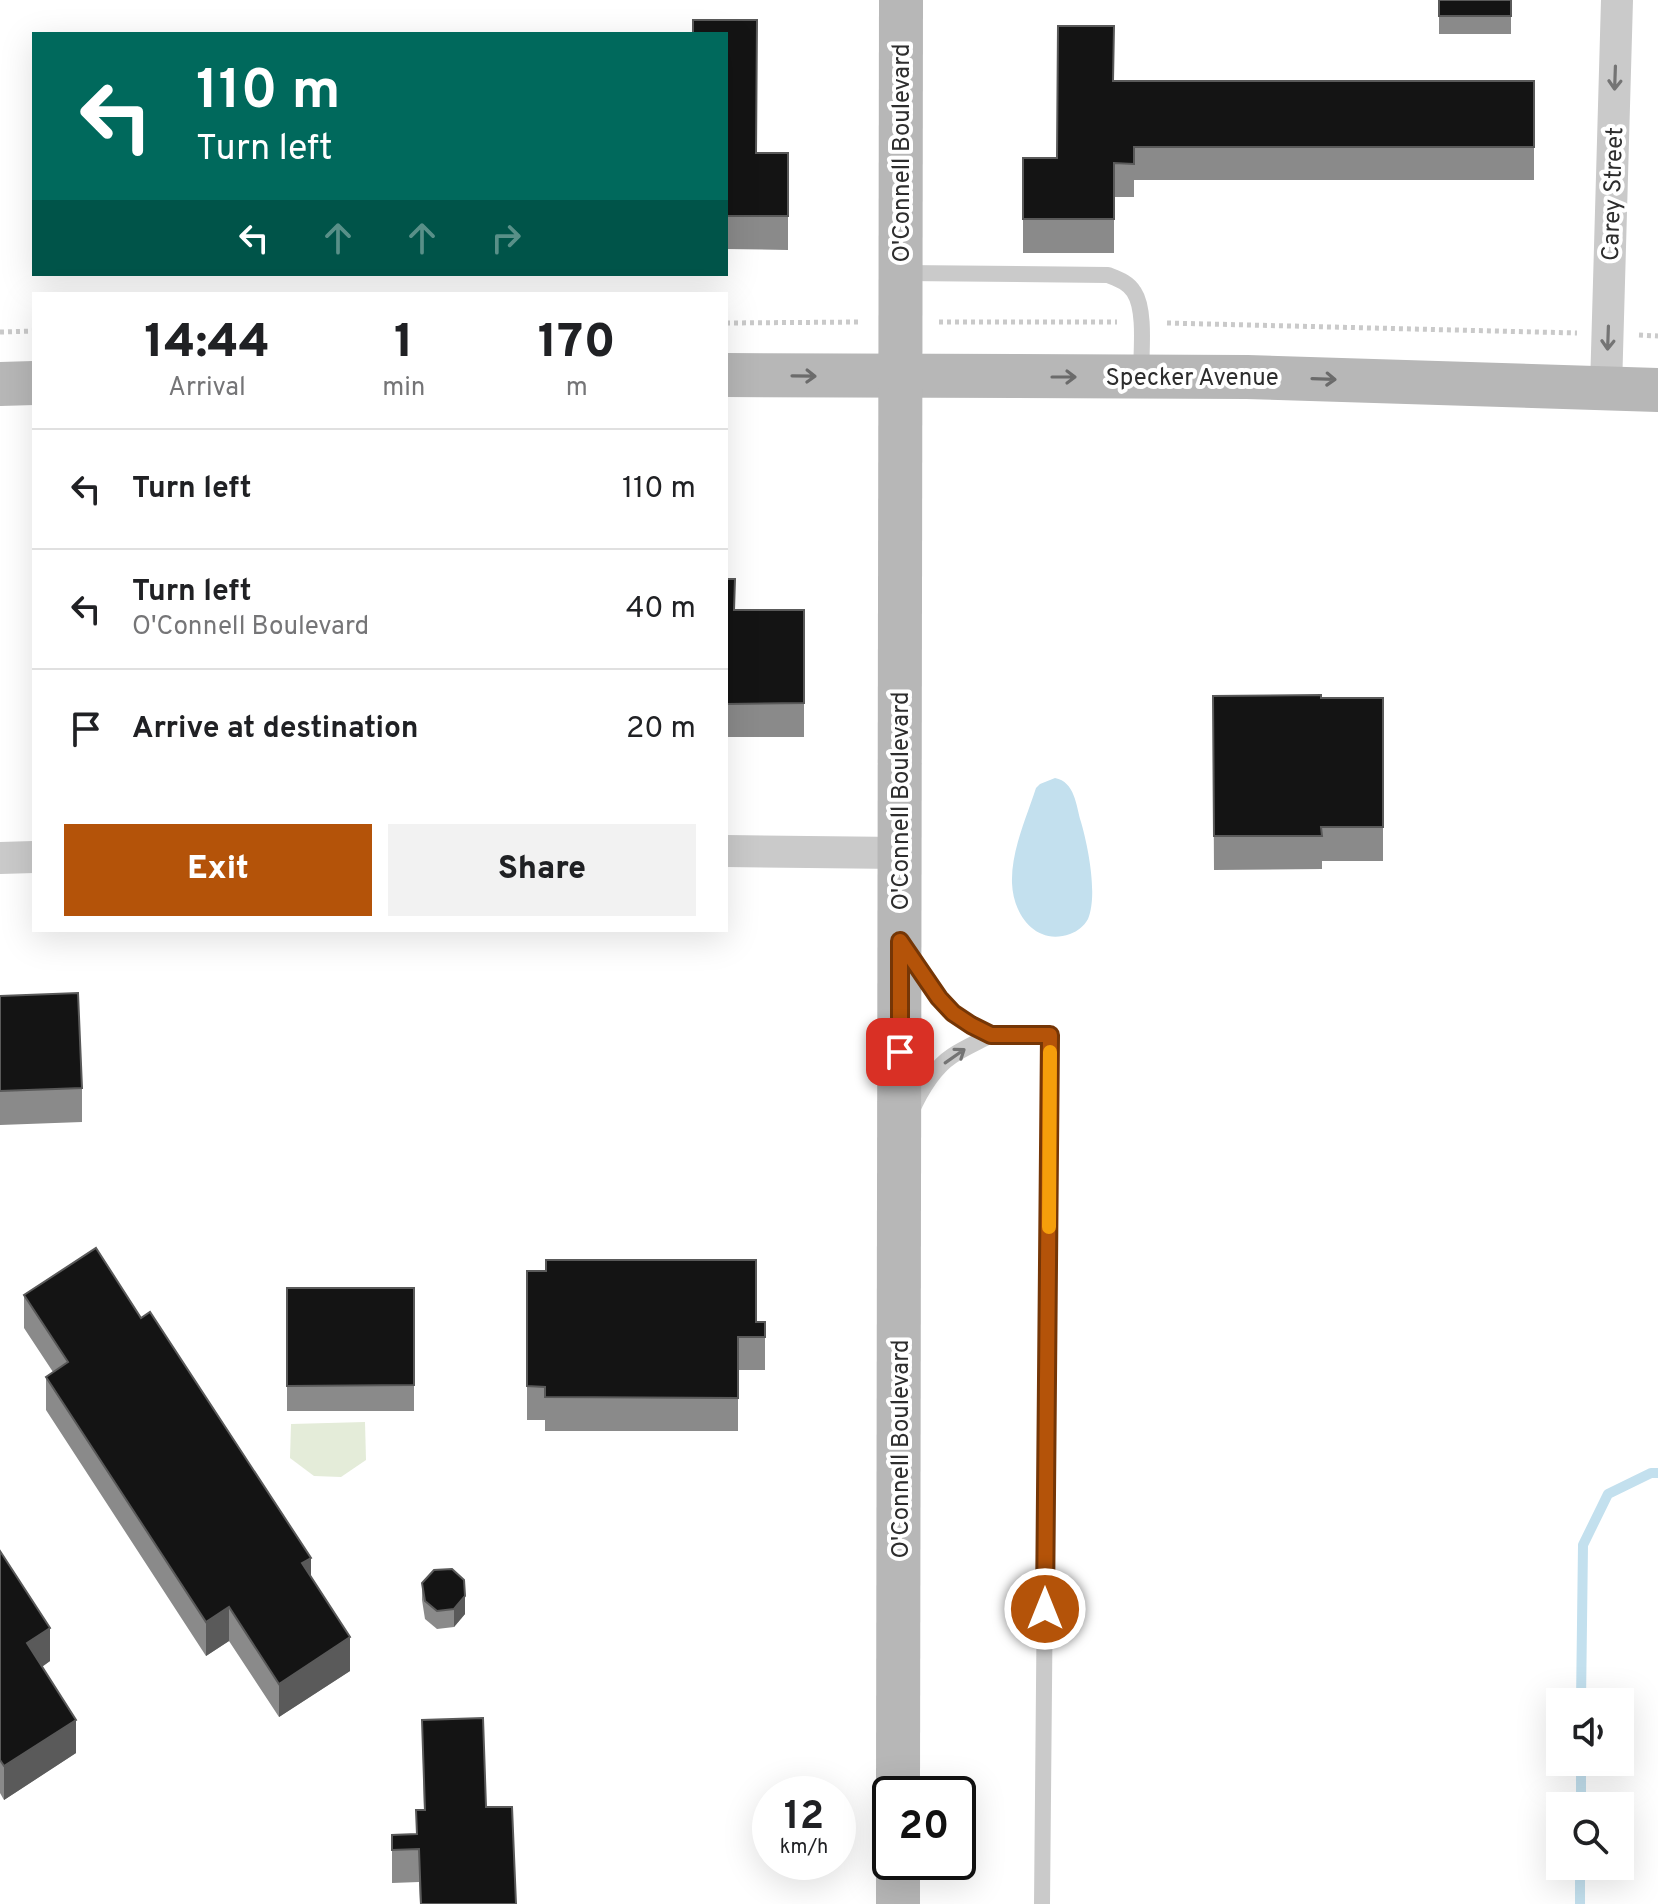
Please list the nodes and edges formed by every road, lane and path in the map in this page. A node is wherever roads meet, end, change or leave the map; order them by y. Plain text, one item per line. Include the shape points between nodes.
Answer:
1 (901, 0) edge
2 (1617, 0) edge
3 (901, 273) junction
4 (900, 322) junction
5 (1140, 322) junction
6 (728, 323) edge
7 (32, 331) edge
8 (0, 332) edge
9 (1608, 334) junction
10 (1658, 336) edge
11 (728, 375) edge
12 (900, 377) junction
13 (1141, 377) junction
14 (32, 383) edge
15 (0, 384) edge
16 (1606, 388) junction
17 (1658, 390) edge
18 (728, 851) edge
19 (900, 853) junction
20 (32, 857) edge
21 (0, 858) edge
22 (900, 941) junction
23 (991, 1035) junction
24 (900, 1135) junction
25 (898, 1776) edge
26 (898, 1880) edge
27 (898, 1904) edge
28 (1042, 1904) edge

1 - 3 main road, O'Connell Boulevard
2 -> 9 street, Carey Street
3 - 4 main road, O'Connell Boulevard
3 - 5 lane via 1108,275 1133,289
4 - 5 path
4 - 6 path
4 - 12 main road, O'Connell Boulevard
5 - 9 path
5 - 13 lane
7 - 8 path
9 - 10 path
9 -> 16 street, Carey Street
11 -> 12 main road, Specker Avenue
12 -> 13 main road, Specker Avenue
12 - 19 main road, O'Connell Boulevard
13 -> 16 main road, Specker Avenue
14 - 15 main road
16 - 17 main road, Specker Avenue
18 - 19 street
19 - 22 main road, O'Connell Boulevard
20 - 21 street
22 - 23 lane via 946,1006
22 - 24 main road, O'Connell Boulevard
24 -> 23 lane via 934,1074 950,1057
23 - 28 lane via 1050,1035
24 - 25 main road, O'Connell Boulevard
26 - 27 main road

